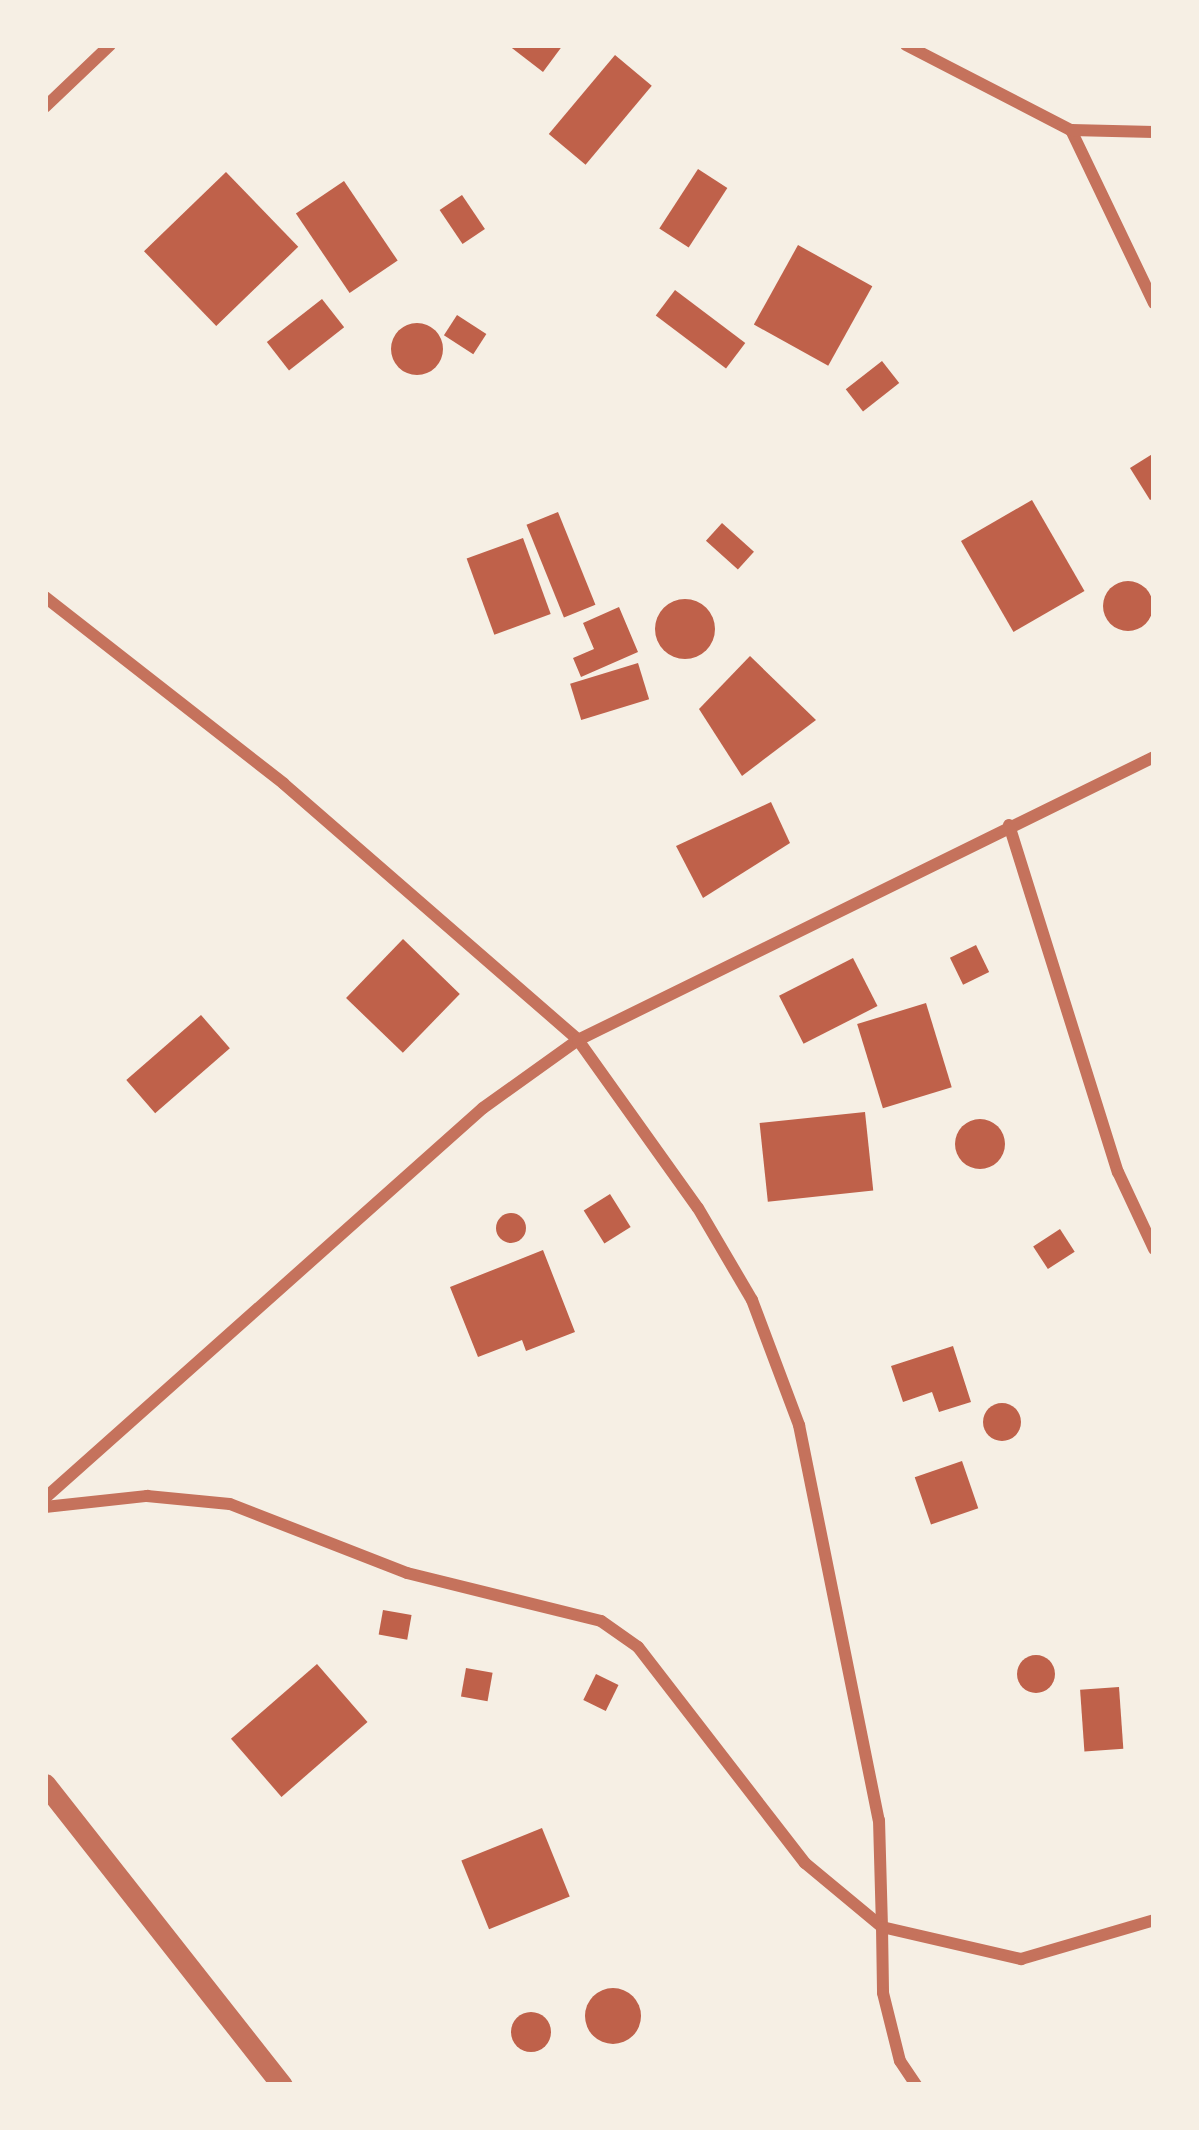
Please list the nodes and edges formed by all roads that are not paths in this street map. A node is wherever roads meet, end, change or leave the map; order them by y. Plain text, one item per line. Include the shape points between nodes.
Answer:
1 (110, 45) edge
2 (905, 45) edge
3 (943, 52) edge
4 (45, 107) edge
5 (1071, 130) junction
6 (1154, 132) edge
7 (1154, 303) edge
8 (45, 597) edge
9 (1154, 757) edge
10 (1009, 825) junction
11 (578, 1040) junction
12 (1154, 1249) edge
13 (45, 1498) edge
14 (45, 1507) edge
15 (45, 1784) edge
16 (1154, 1920) edge
17 (882, 1927) junction
18 (282, 2085) edge
19 (916, 2085) edge

1 - 4 street
2 - 3 street
3 - 5 street
5 - 6 street
5 - 7 street
8 - 11 street via 284,784
9 - 10 street
10 - 11 street
10 - 12 street via 1118,1172
11 - 13 street via 483,1108
11 - 17 street via 698,1208 752,1300 799,1426 879,1820
14 - 17 street via 147,1496 230,1504 406,1573 601,1621 638,1647 805,1863
15 - 18 street
16 - 17 street via 1022,1959
17 - 19 street via 884,1993 900,2061

